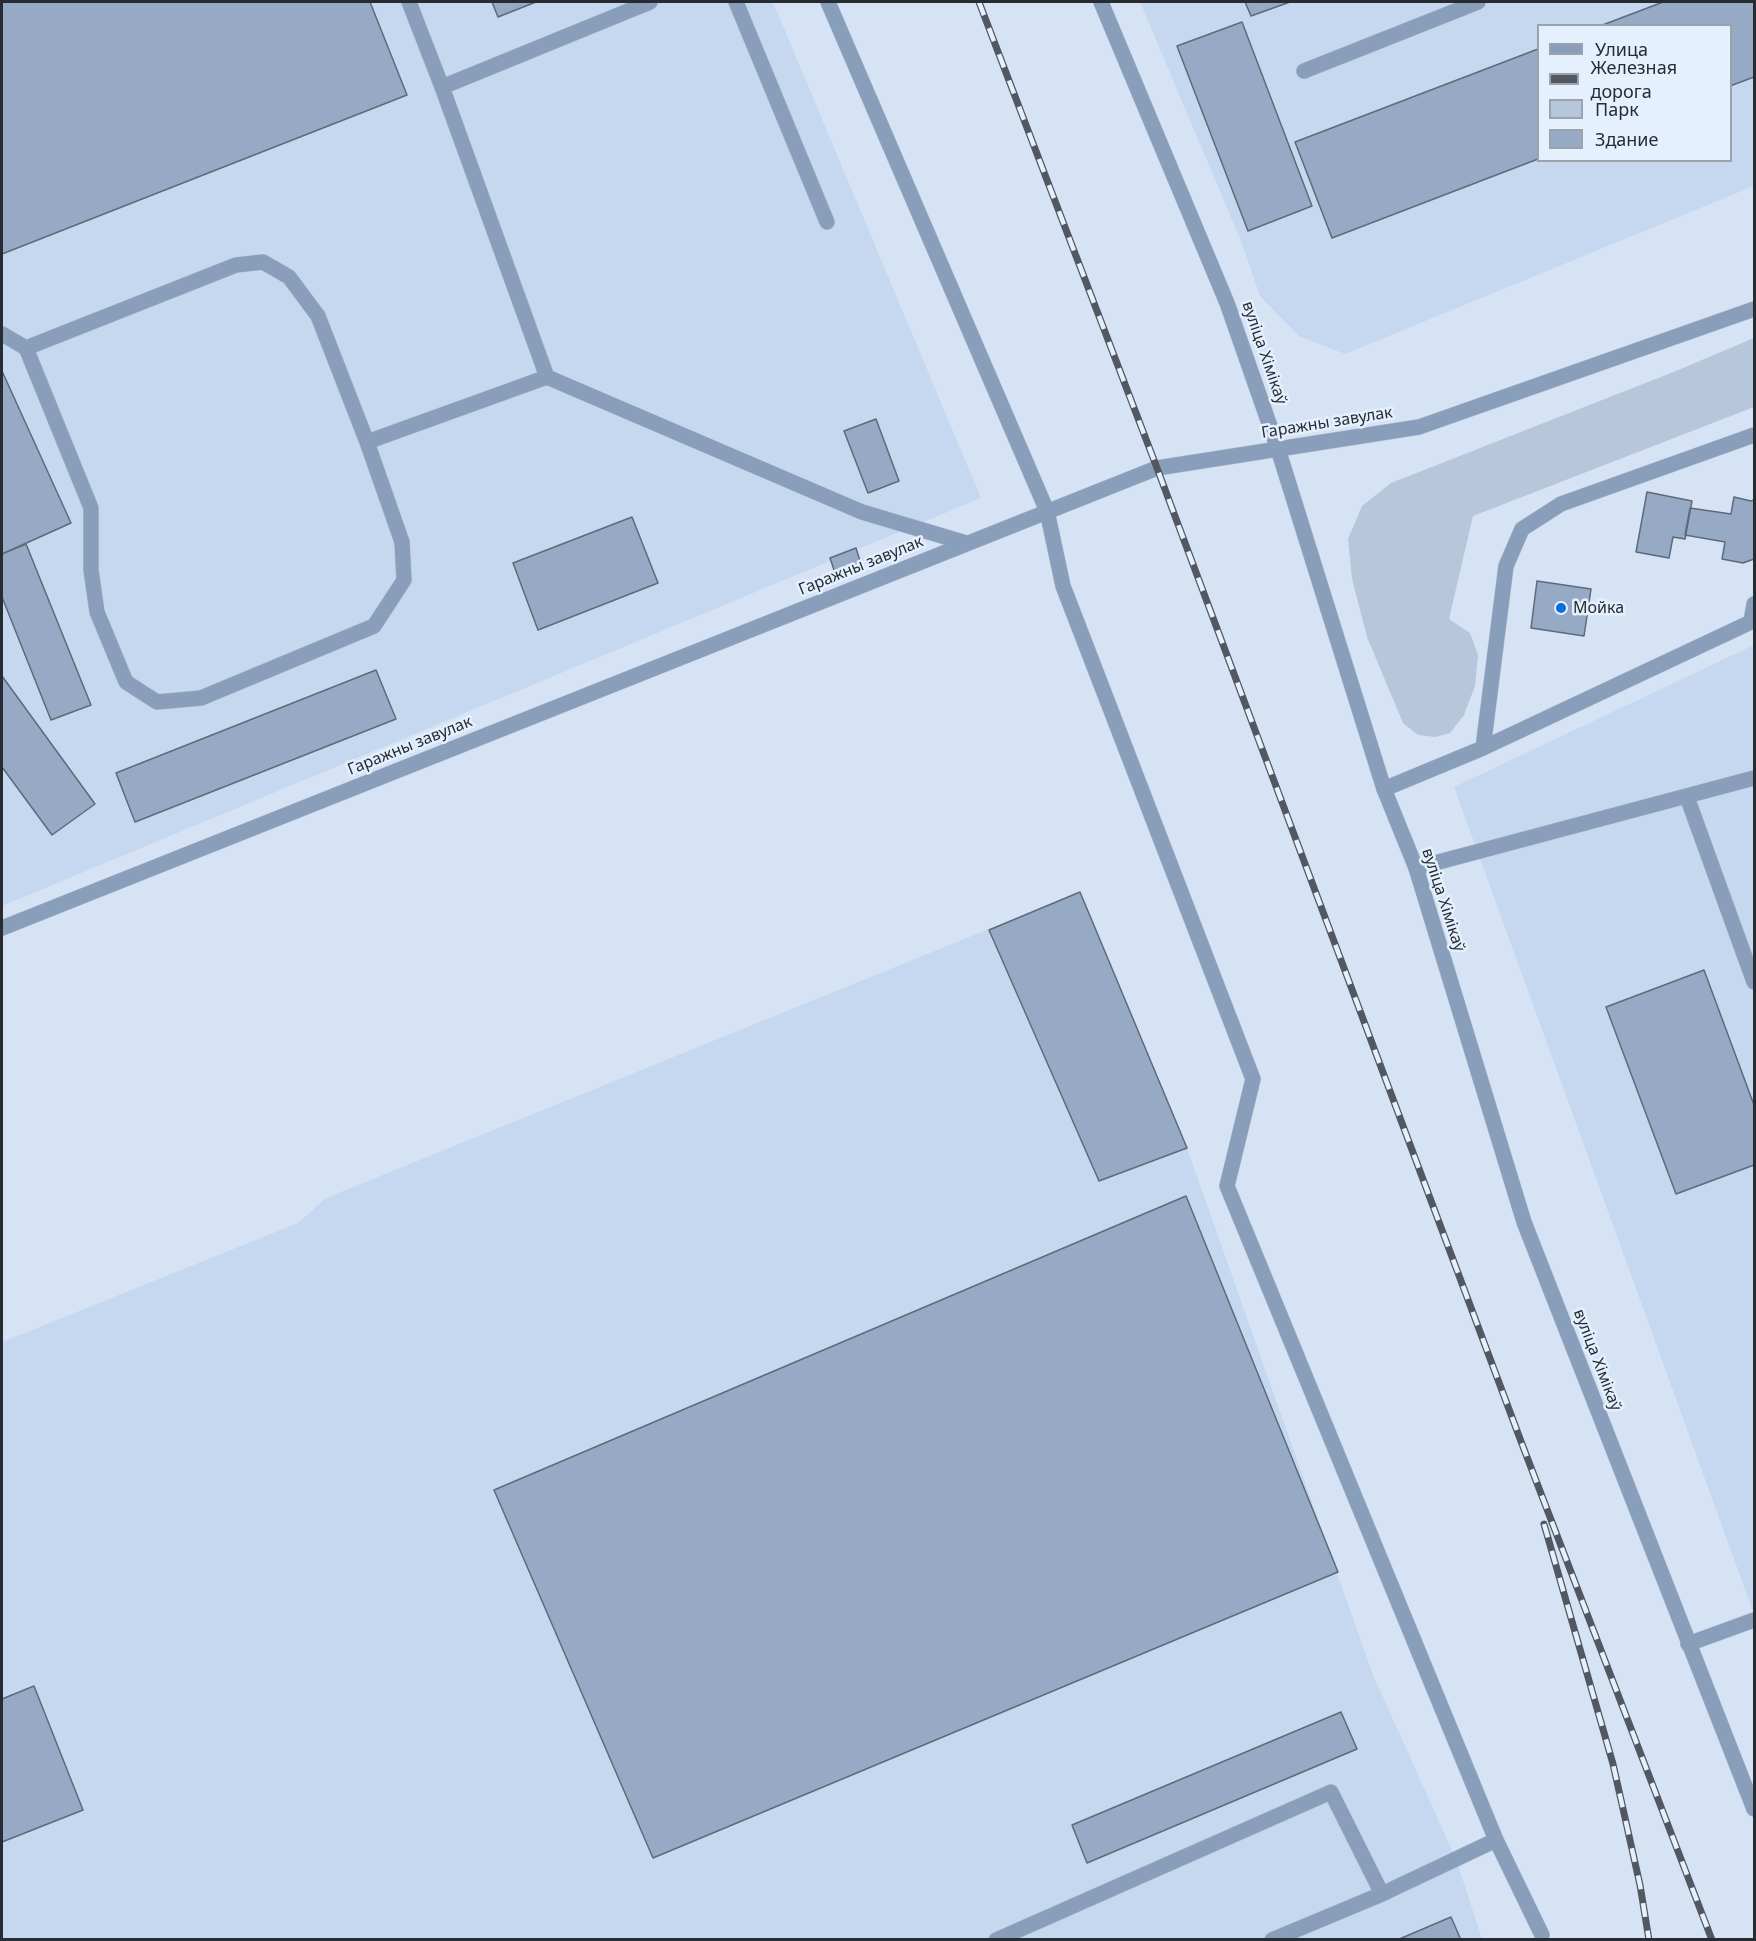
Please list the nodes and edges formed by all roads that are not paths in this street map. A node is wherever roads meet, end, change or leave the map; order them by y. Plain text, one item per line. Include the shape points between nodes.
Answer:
1 (409, 2) edge
2 (650, 2) edge
3 (736, 2) edge
4 (828, 2) edge
5 (1101, 2) edge
6 (1478, 2) edge
7 (1304, 71) dead end
8 (442, 87) junction
9 (827, 222) dead end
10 (1755, 309) edge
11 (2, 334) edge
12 (26, 348) junction
13 (547, 377) junction
14 (1755, 435) edge
15 (367, 442) junction
16 (1278, 449) junction
17 (1047, 511) junction
18 (966, 543) junction
19 (1755, 604) edge
20 (1753, 621) edge
21 (1483, 748) junction
22 (1755, 778) edge
23 (1384, 789) junction
24 (1688, 797) junction
25 (1416, 868) junction
26 (2, 928) edge
27 (1755, 982) edge
28 (1755, 1620) edge
29 (1688, 1644) junction
30 (1755, 1809) edge
31 (1496, 1840) junction
32 (1382, 1894) junction
33 (1542, 1935) dead end
34 (996, 1940) edge
35 (1272, 1940) edge

1 - 8 street
2 - 8 street
3 - 9 street
4 - 17 street
5 - 16 street, вуліца Хімікаў via 1227,303
6 - 7 street
8 - 13 street
10 - 16 street, Гаражны завулак via 1419,427
11 - 12 street
12 - 15 street via 237,265 263,262 289,277 318,316
12 - 15 street via 91,508 91,570 97,612 126,682 158,702 201,698 374,626 404,580 402,542
13 - 15 street
13 - 18 street via 862,512
14 - 21 street via 1562,504 1522,529 1506,566
16 - 17 street, Гаражны завулак via 1157,468
16 - 23 street, вуліца Хімікаў
17 - 18 street, Гаражны завулак
17 - 31 street via 1063,586 1253,1079 1227,1186
18 - 26 street, Гаражны завулак
19 - 20 street
20 - 21 street
21 - 23 street
22 - 24 street
23 - 25 street, вуліца Хімікаў
24 - 25 street
24 - 27 street
25 - 29 street, вуліца Хімікаў via 1524,1222
28 - 29 street
29 - 30 street, вуліца Хімікаў
31 - 32 street
31 - 33 street
32 - 34 street via 1331,1792
32 - 35 street

